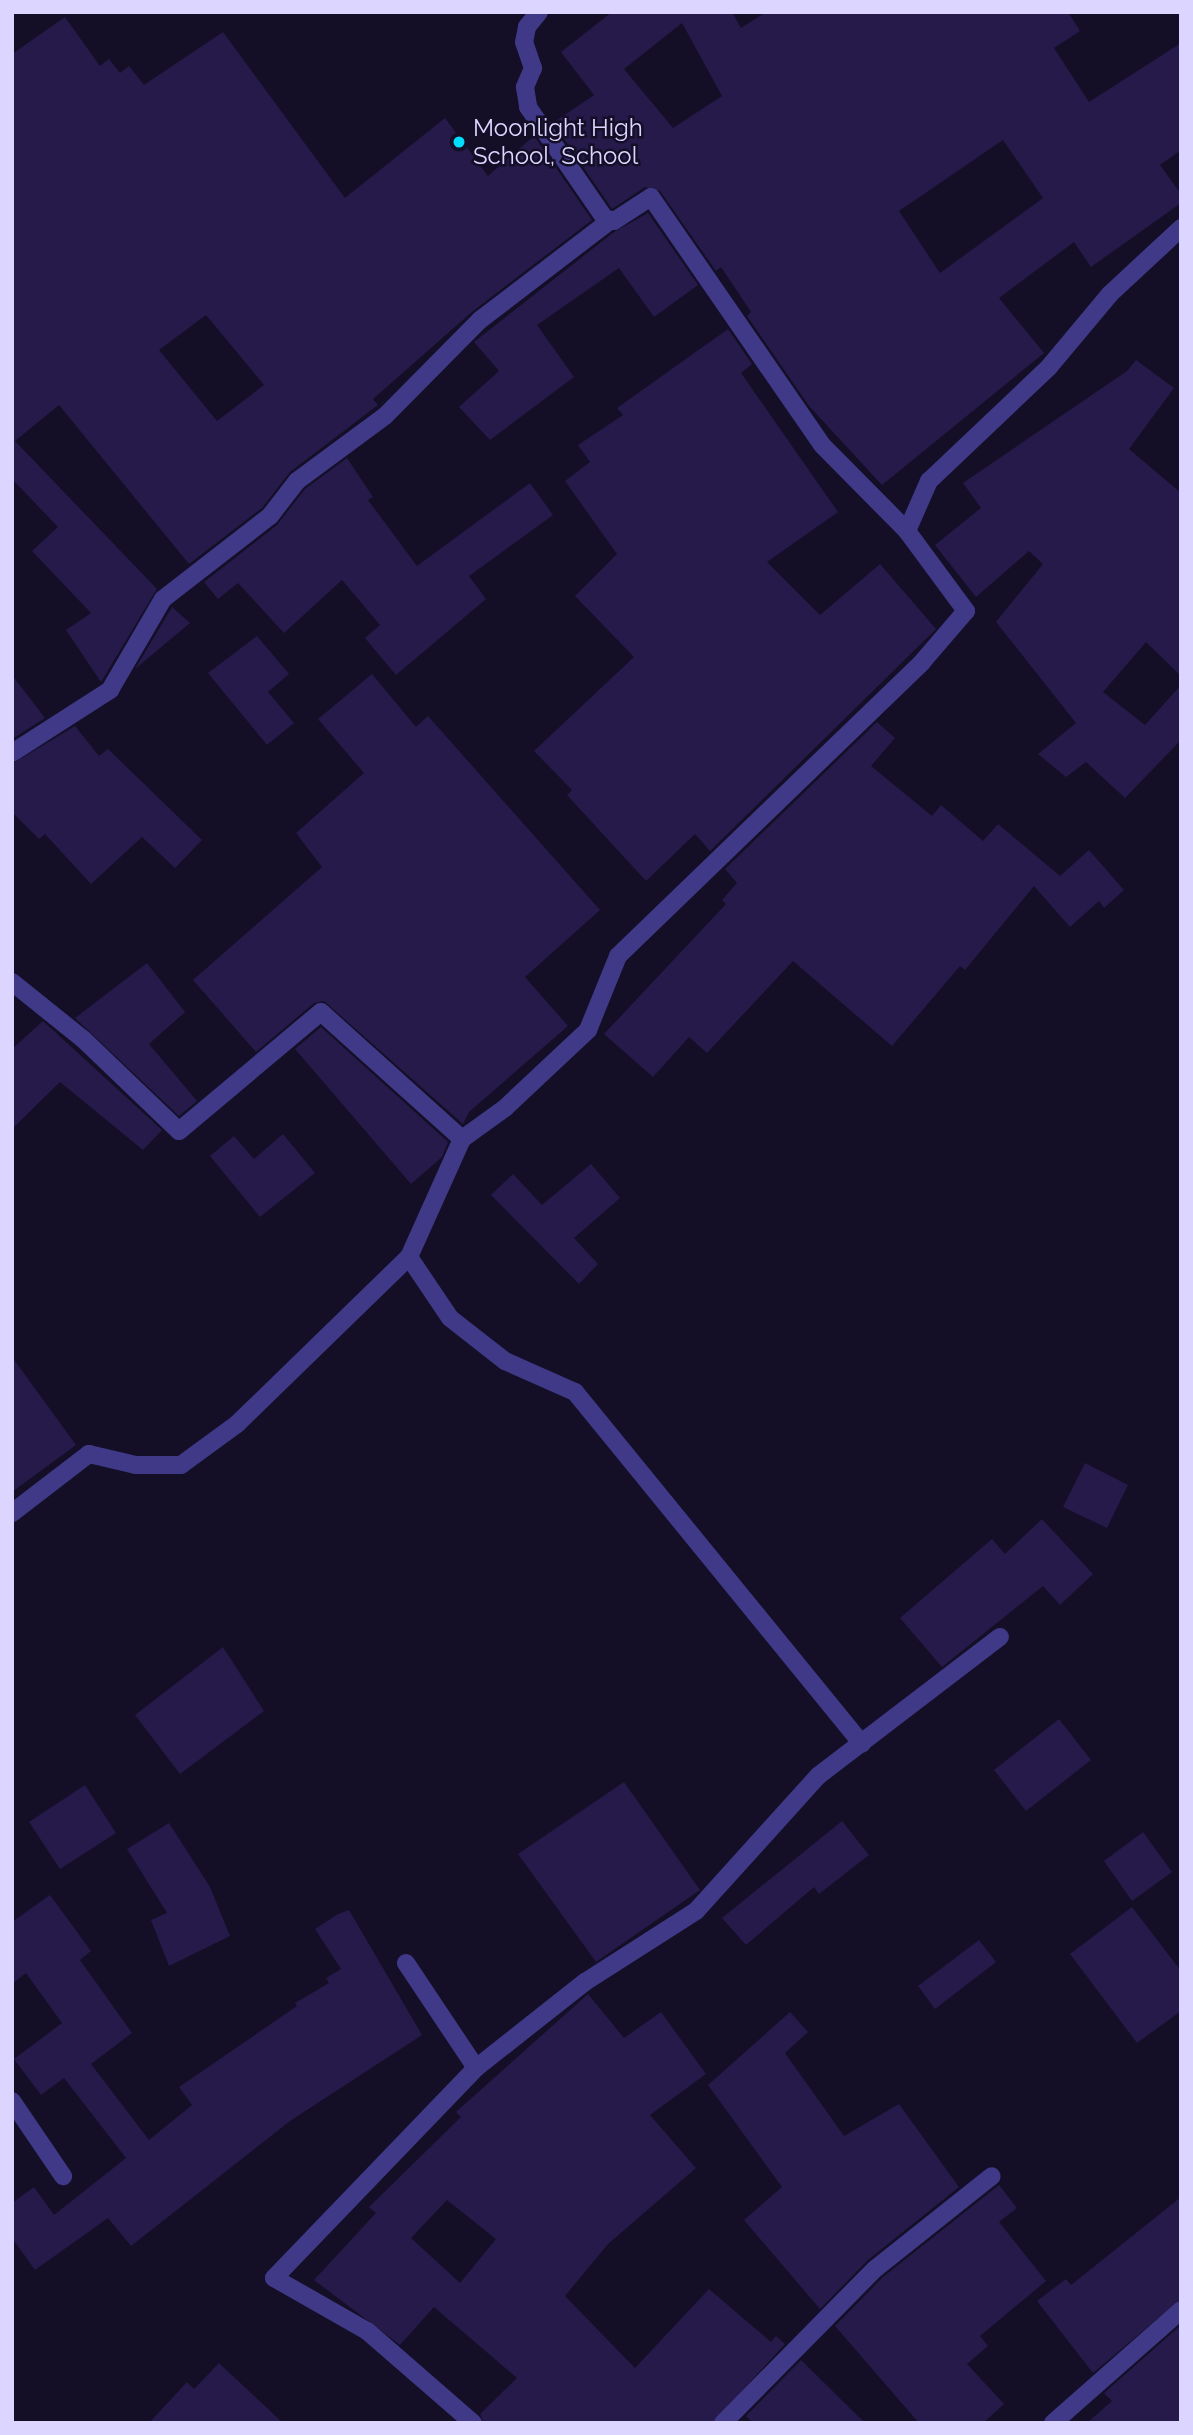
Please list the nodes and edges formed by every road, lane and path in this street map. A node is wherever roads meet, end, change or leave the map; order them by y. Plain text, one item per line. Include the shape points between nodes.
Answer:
1 (539, 12) edge
2 (611, 220) junction
3 (1181, 229) edge
4 (907, 531) junction
5 (12, 753) edge
6 (12, 982) edge
7 (462, 1139) junction
8 (409, 1257) junction
9 (12, 1513) edge
10 (1000, 1637) dead end
11 (862, 1744) junction
12 (406, 1963) dead end
13 (476, 2068) junction
14 (12, 2101) edge
15 (63, 2176) dead end
16 (992, 2176) dead end
17 (1181, 2310) edge
18 (473, 2423) edge
19 (723, 2423) edge
20 (1053, 2423) edge

1 - 2 street via 527,27 524,42 533,68 525,87 528,107
2 - 4 street via 651,197 822,445
2 - 5 street via 480,320 385,416 297,481 270,516 163,598 110,690
3 - 4 street via 1110,294 1049,367 961,445 929,481
4 - 7 street via 966,611 923,660 618,956 588,1030 505,1108
6 - 7 street via 83,1038 178,1131 321,1012
7 - 8 street
8 - 9 street via 237,1423 181,1465 136,1465 89,1454
8 - 11 street via 450,1318 505,1361 575,1392
10 - 11 street
11 - 13 street via 818,1776 695,1911 584,1982
12 - 13 street
13 - 18 street via 274,2278 367,2332
14 - 15 street
16 - 19 street via 875,2269
17 - 20 street

